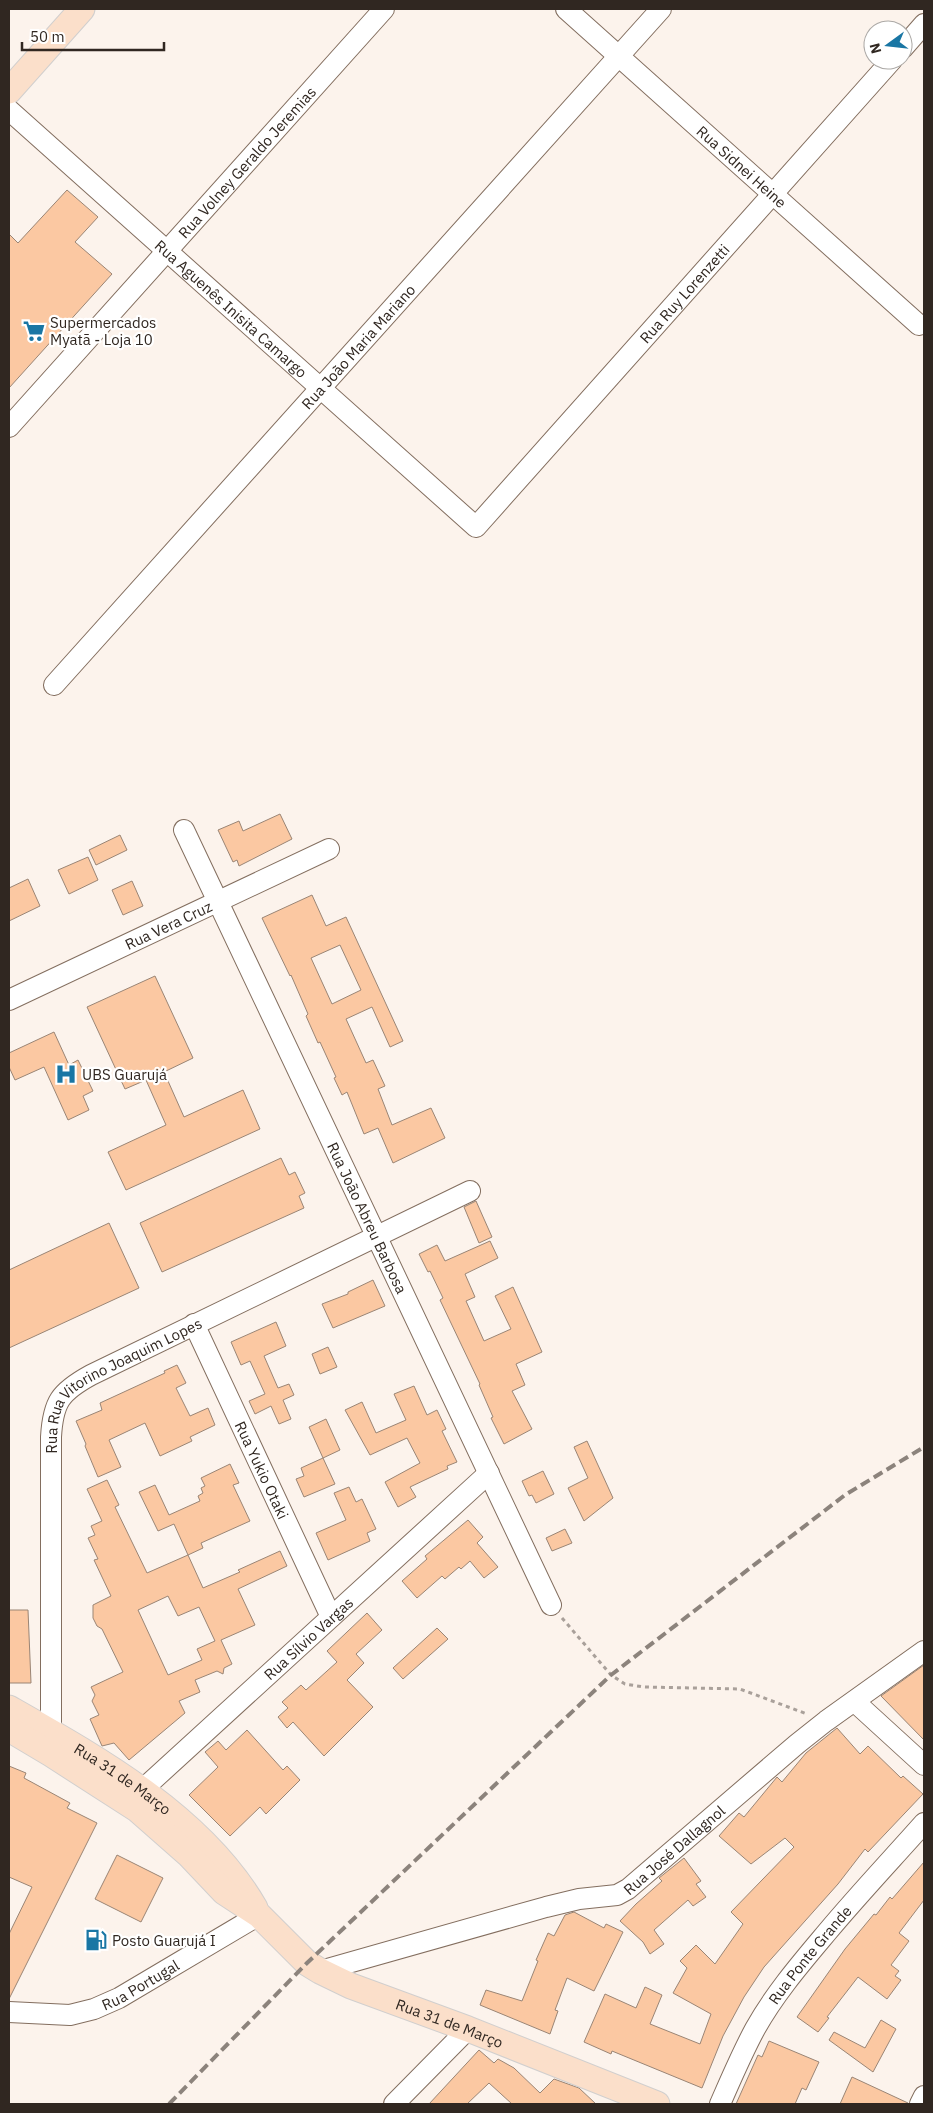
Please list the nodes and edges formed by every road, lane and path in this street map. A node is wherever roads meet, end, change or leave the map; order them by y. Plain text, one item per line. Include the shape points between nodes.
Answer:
1 (82, 9) edge
2 (384, 9) edge
3 (566, 9) edge
4 (661, 9) edge
5 (924, 24) edge
6 (913, 37) edge
7 (619, 56) junction
8 (883, 70) edge
9 (9, 91) edge
10 (9, 110) edge
11 (773, 194) junction
12 (167, 251) junction
13 (919, 325) dead end
14 (320, 388) junction
15 (9, 427) edge
16 (476, 527) joint
17 (54, 685) dead end
18 (184, 830) dead end
19 (329, 850) dead end
20 (218, 902) junction
21 (9, 1000) edge
22 (470, 1190) dead end
23 (376, 1236) junction
24 (194, 1324) junction
25 (488, 1473) junction
26 (551, 1605) joint
27 (331, 1617) junction
28 (924, 1651) edge
29 (855, 1702) junction
30 (9, 1708) edge
31 (826, 1721) junction
32 (9, 1729) edge
33 (51, 1743) junction
34 (924, 1765) edge
35 (135, 1797) junction
36 (924, 1823) edge
37 (259, 1915) junction
38 (320, 1971) junction
39 (9, 2012) edge
40 (468, 2030) junction
41 (924, 2096) edge
42 (394, 2104) edge
43 (657, 2104) edge
44 (720, 2104) edge
45 (920, 2104) edge

1 - 9 main road
2 - 12 street, Rua Volney Geraldo Jeremias
3 - 7 street, Rua Sidnei Heine
4 - 7 street, Rua João Maria Mariano
5 - 6 street
7 - 11 street, Rua Sidnei Heine
7 - 14 street, Rua João Maria Mariano
8 - 11 street, Rua Ruy Lorenzetti
10 - 12 street, Rua Aguenês Inisita Camargo
11 - 13 street, Rua Sidnei Heine
11 - 16 street, Rua Ruy Lorenzetti
12 - 14 street, Rua Aguenês Inisita Camargo
12 - 15 street, Rua Volney Geraldo Jeremias
14 - 16 street, Rua Aguenês Inisita Camargo
14 - 17 street, Rua João Maria Mariano
18 - 20 street, Rua João Abreu Barbosa
19 - 20 street, Rua Vera Cruz
20 - 21 street, Rua Vera Cruz
20 - 23 street, Rua João Abreu Barbosa
22 - 23 street, Rua Rua Vitorino Joaquim Lopes
23 - 24 street, Rua Rua Vitorino Joaquim Lopes
23 - 25 street, Rua João Abreu Barbosa
24 - 27 street, Rua Yukio Otaki
24 - 33 street, Rua Rua Vitorino Joaquim Lopes via 72,1385 59,1399 52,1416
25 - 26 street, Rua João Abreu Barbosa
25 - 27 street, Rua Sílvio Vargas
26 - 31 path via 611,1675 625,1684 740,1689
27 - 35 street, Rua Sílvio Vargas
28 - 29 street, Rua José Dallagnol
29 - 31 street, Rua José Dallagnol
29 - 34 street
30 - 33 main road, Rua 31 de Março
31 - 38 street, Rua José Dallagnol via 628,1890 617,1895 546,1907
32 - 33 main road, Rua 31 de Março
33 - 35 main road, Rua 31 de Março
35 - 37 main road, Rua 31 de Março via 171,1813 230,1870
36 - 44 street, Rua Ponte Grande via 840,1916 774,2000 738,2061
37 - 38 main road, Rua 31 de Março via 307,1963
37 - 39 street, Rua Portugal via 119,1998 94,2009 70,2015
38 - 40 main road, Rua 31 de Março
40 - 42 street
40 - 43 main road, Rua 31 de Março
41 - 45 street

